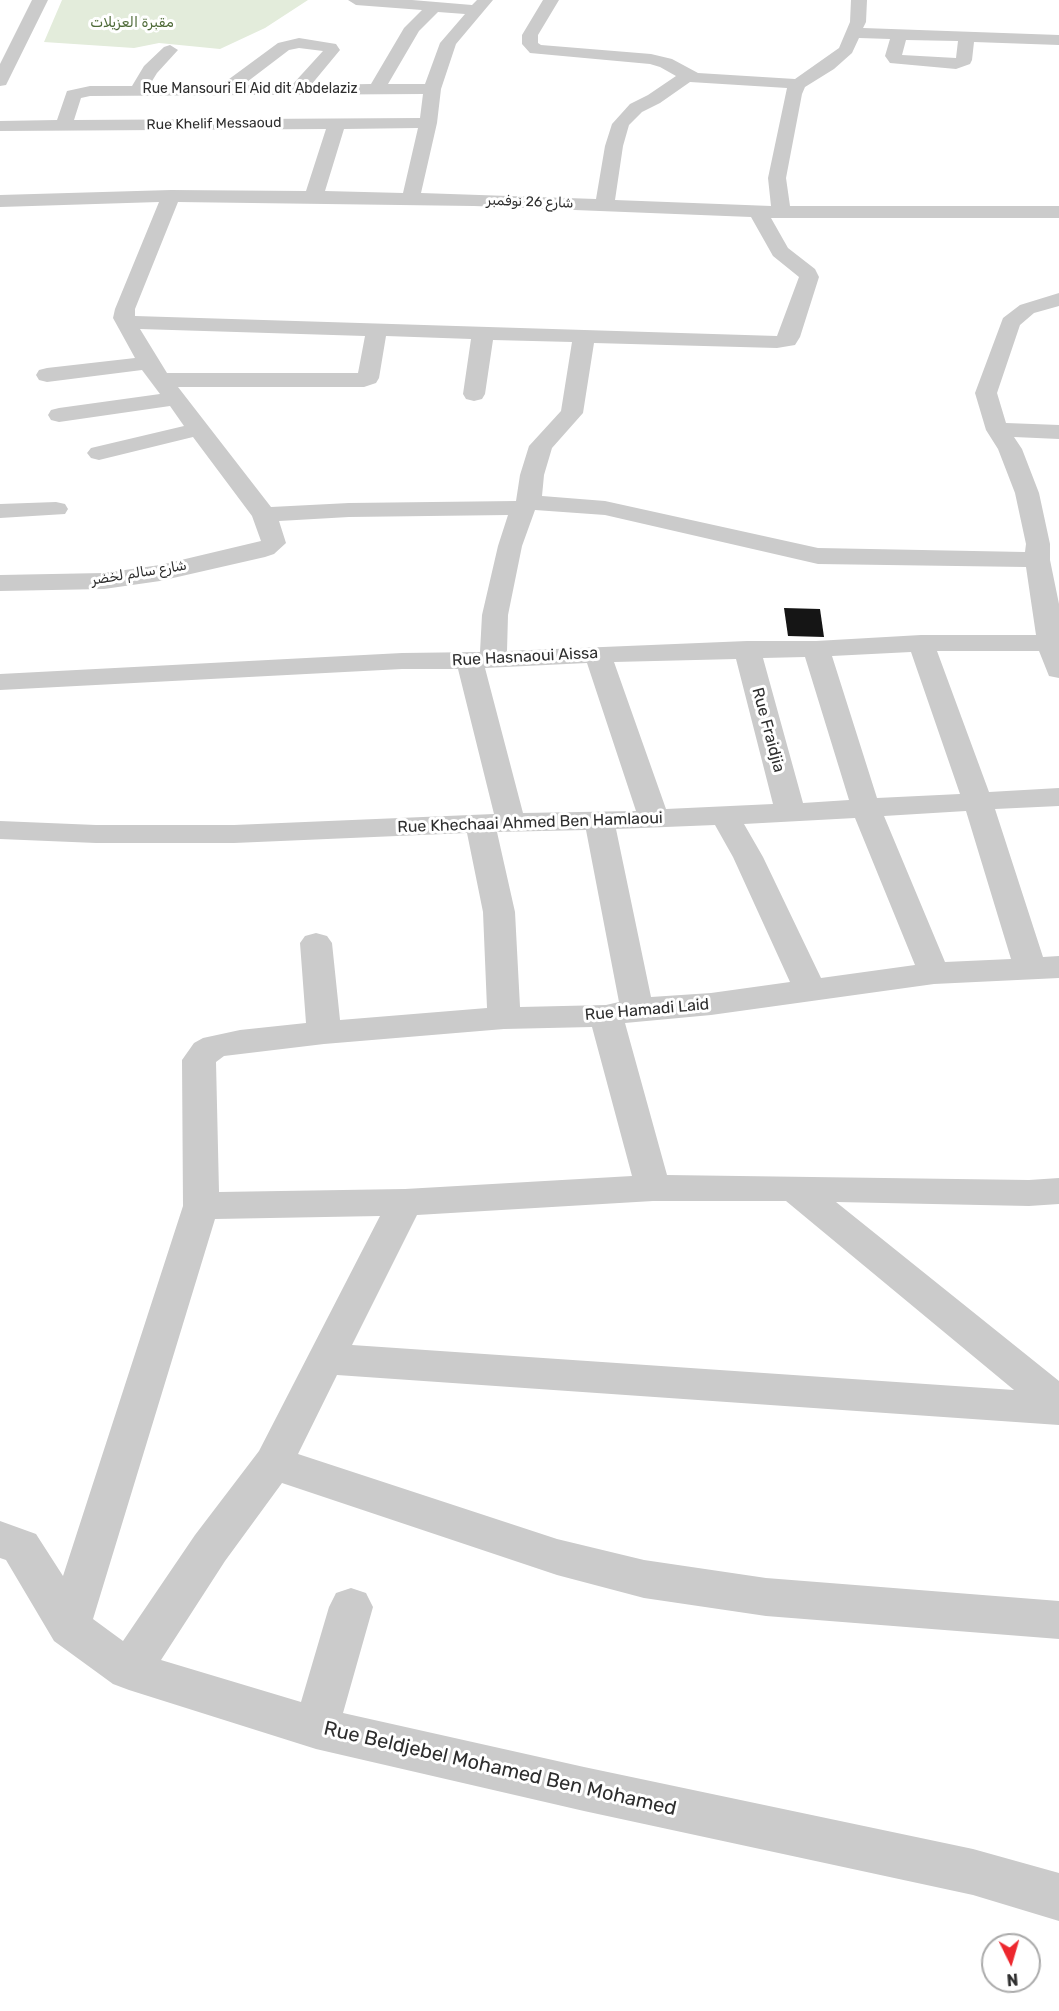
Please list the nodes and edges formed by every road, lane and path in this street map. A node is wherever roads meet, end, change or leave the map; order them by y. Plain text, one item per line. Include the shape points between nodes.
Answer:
1 (40, 0) edge
2 (356, 0) edge
3 (551, 0) edge
4 (859, 0) edge
5 (480, 5) edge
6 (433, 8) junction
7 (855, 33) junction
8 (899, 35) junction
9 (966, 38) junction
10 (1059, 40) edge
11 (170, 50) dead end
12 (653, 80) dead end
13 (681, 80) junction
14 (0, 81) edge
15 (798, 84) junction
16 (264, 88) junction
17 (298, 88) junction
18 (377, 88) junction
19 (138, 89) junction
20 (227, 89) junction
21 (432, 89) junction
22 (252, 123) junction
23 (337, 123) junction
24 (428, 123) junction
25 (64, 125) junction
26 (0, 126) edge
27 (171, 196) junction
28 (314, 196) junction
29 (411, 198) junction
30 (0, 201) edge
31 (605, 205) junction
32 (758, 212) junction
33 (1059, 212) edge
34 (781, 213) junction
35 (1059, 299) edge
36 (126, 322) junction
37 (376, 329) junction
38 (483, 333) junction
39 (584, 336) junction
40 (148, 363) junction
41 (47, 375) dead end
42 (162, 380) junction
43 (474, 394) dead end
44 (175, 399) junction
45 (59, 415) dead end
46 (198, 429) junction
47 (997, 430) junction
48 (1059, 432) edge
49 (99, 453) dead end
50 (526, 505) junction
51 (56, 509) dead end
52 (0, 511) edge
53 (264, 515) junction
54 (1037, 560) junction
55 (0, 583) edge
56 (1050, 643) junction
57 (921, 644) junction
58 (793, 646) junction
59 (747, 649) junction
60 (598, 654) junction
61 (481, 660) junction
62 (1059, 669) edge
63 (0, 682) edge
64 (1059, 797) edge
65 (978, 802) junction
66 (866, 808) junction
67 (790, 811) junction
68 (725, 816) junction
69 (654, 819) junction
70 (599, 821) junction
71 (511, 822) junction
72 (480, 824) junction
73 (0, 830) edge
74 (316, 943) dead end
75 (1045, 967) edge
76 (934, 973) junction
77 (810, 990) junction
78 (622, 1012) junction
79 (504, 1018) junction
80 (324, 1033) junction
81 (653, 1188) junction
82 (794, 1188) junction
83 (1044, 1192) edge
84 (405, 1202) junction
85 (201, 1206) junction
86 (327, 1359) junction
87 (1059, 1404) edge
88 (1059, 1409) edge
89 (273, 1463) junction
90 (0, 1539) edge
91 (351, 1607) dead end
92 (1059, 1620) edge
93 (69, 1627) junction
94 (129, 1670) junction
95 (316, 1728) junction
96 (1059, 1898) edge

1 - 14 street
2 - 6 street
3 - 13 street via 530,35 532,48 651,59 666,63
4 - 7 street
5 - 6 street
5 - 21 street via 448,43
6 - 18 street via 412,28
7 - 8 street
7 - 15 street via 846,50
8 - 9 street
8 - 9 street via 893,56 896,59 956,64 964,60
9 - 10 street
11 - 19 street
12 - 13 street
13 - 15 street
13 - 31 street via 636,108 621,124
15 - 34 street via 777,178
16 - 17 street, Rue Mansouri El Aid dit Abdelaziz
16 - 20 street, Rue Mansouri El Aid dit Abdelaziz
16 - 22 street
17 - 18 street, Rue Mansouri El Aid dit Abdelaziz
17 - 20 street via 330,54 330,47 307,43 284,46
18 - 21 street, Rue Mansouri El Aid dit Abdelaziz
19 - 20 street, Rue Mansouri El Aid dit Abdelaziz
19 - 25 street, Rue Mansouri El Aid dit Abdelaziz via 76,93
21 - 24 street
22 - 23 street, Rue Khelif Messaoud
22 - 25 street, Rue Khelif Messaoud
23 - 24 street, Rue Khelif Messaoud
23 - 28 street
24 - 29 street
25 - 26 street, Rue Khelif Messaoud
27 - 28 street, شارع 26 نوفمبر
27 - 30 street, شارع 26 نوفمبر
27 - 36 street via 125,309
28 - 29 street, شارع 26 نوفمبر
29 - 31 street, شارع 26 نوفمبر
31 - 32 street, شارع 26 نوفمبر
32 - 34 street, شارع 26 نوفمبر
32 - 39 street via 780,252 809,277 787,340
33 - 34 street, شارع 26 نوفمبر
35 - 47 street via 1021,313 1005,332 986,393
36 - 37 street
36 - 40 street
37 - 38 street
37 - 42 street via 368,378 364,380
38 - 39 street
38 - 43 street
39 - 50 street via 572,413 541,446
40 - 41 street
40 - 42 street
42 - 44 street
44 - 45 street
44 - 46 street
46 - 49 street
46 - 53 street
47 - 48 street
47 - 54 street via 1010,449 1027,493 1038,544
50 - 53 street
50 - 54 street via 605,508 818,556
50 - 61 street via 510,546
51 - 52 street
53 - 55 street, شارع سالم لخضر via 274,543 265,549 104,581
54 - 56 street
56 - 57 street, Rue Hasnaoui Aissa
56 - 62 street
57 - 58 street, Rue Hasnaoui Aissa
57 - 65 street
58 - 59 street, Rue Hasnaoui Aissa
58 - 66 street
59 - 60 street, Rue Hasnaoui Aissa
59 - 67 street, Rue Fraidjia
60 - 61 street, Rue Hasnaoui Aissa
60 - 69 street
61 - 63 street, Rue Hasnaoui Aissa
61 - 71 street
64 - 65 street, Rue Khechaai Ahmed Ben Hamlaoui
65 - 66 street, Rue Khechaai Ahmed Ben Hamlaoui
65 - 75 street
66 - 67 street, Rue Khechaai Ahmed Ben Hamlaoui
66 - 76 street
67 - 68 street, Rue Khechaai Ahmed Ben Hamlaoui
68 - 69 street, Rue Khechaai Ahmed Ben Hamlaoui
68 - 77 street
69 - 70 street, Rue Khechaai Ahmed Ben Hamlaoui
70 - 71 street, Rue Khechaai Ahmed Ben Hamlaoui
70 - 78 street
71 - 72 street, Rue Khechaai Ahmed Ben Hamlaoui
72 - 73 street, Rue Khechaai Ahmed Ben Hamlaoui via 234,834
72 - 79 street via 499,912
74 - 80 street
75 - 76 street, Rue Hamadi Laid
76 - 77 street, Rue Hamadi Laid
77 - 78 street, Rue Hamadi Laid
78 - 79 street, Rue Hamadi Laid
78 - 81 street
79 - 80 street, Rue Hamadi Laid
80 - 85 street, Rue Hamadi Laid via 215,1046 199,1060
81 - 82 street
81 - 84 street
82 - 83 street
82 - 87 street
84 - 85 street
84 - 86 street
85 - 93 street, Rue Hamadi Laid
86 - 88 street
86 - 89 street
89 - 92 street via 557,1557 644,1579 766,1597
89 - 94 street via 210,1548
90 - 93 street, Rue Beldjebel Mohamed Ben Mohamed via 21,1548
91 - 95 street
93 - 94 street, Rue Beldjebel Mohamed Ben Mohamed
94 - 95 street, Rue Beldjebel Mohamed Ben Mohamed
95 - 96 street, Rue Beldjebel Mohamed Ben Mohamed via 973,1872

